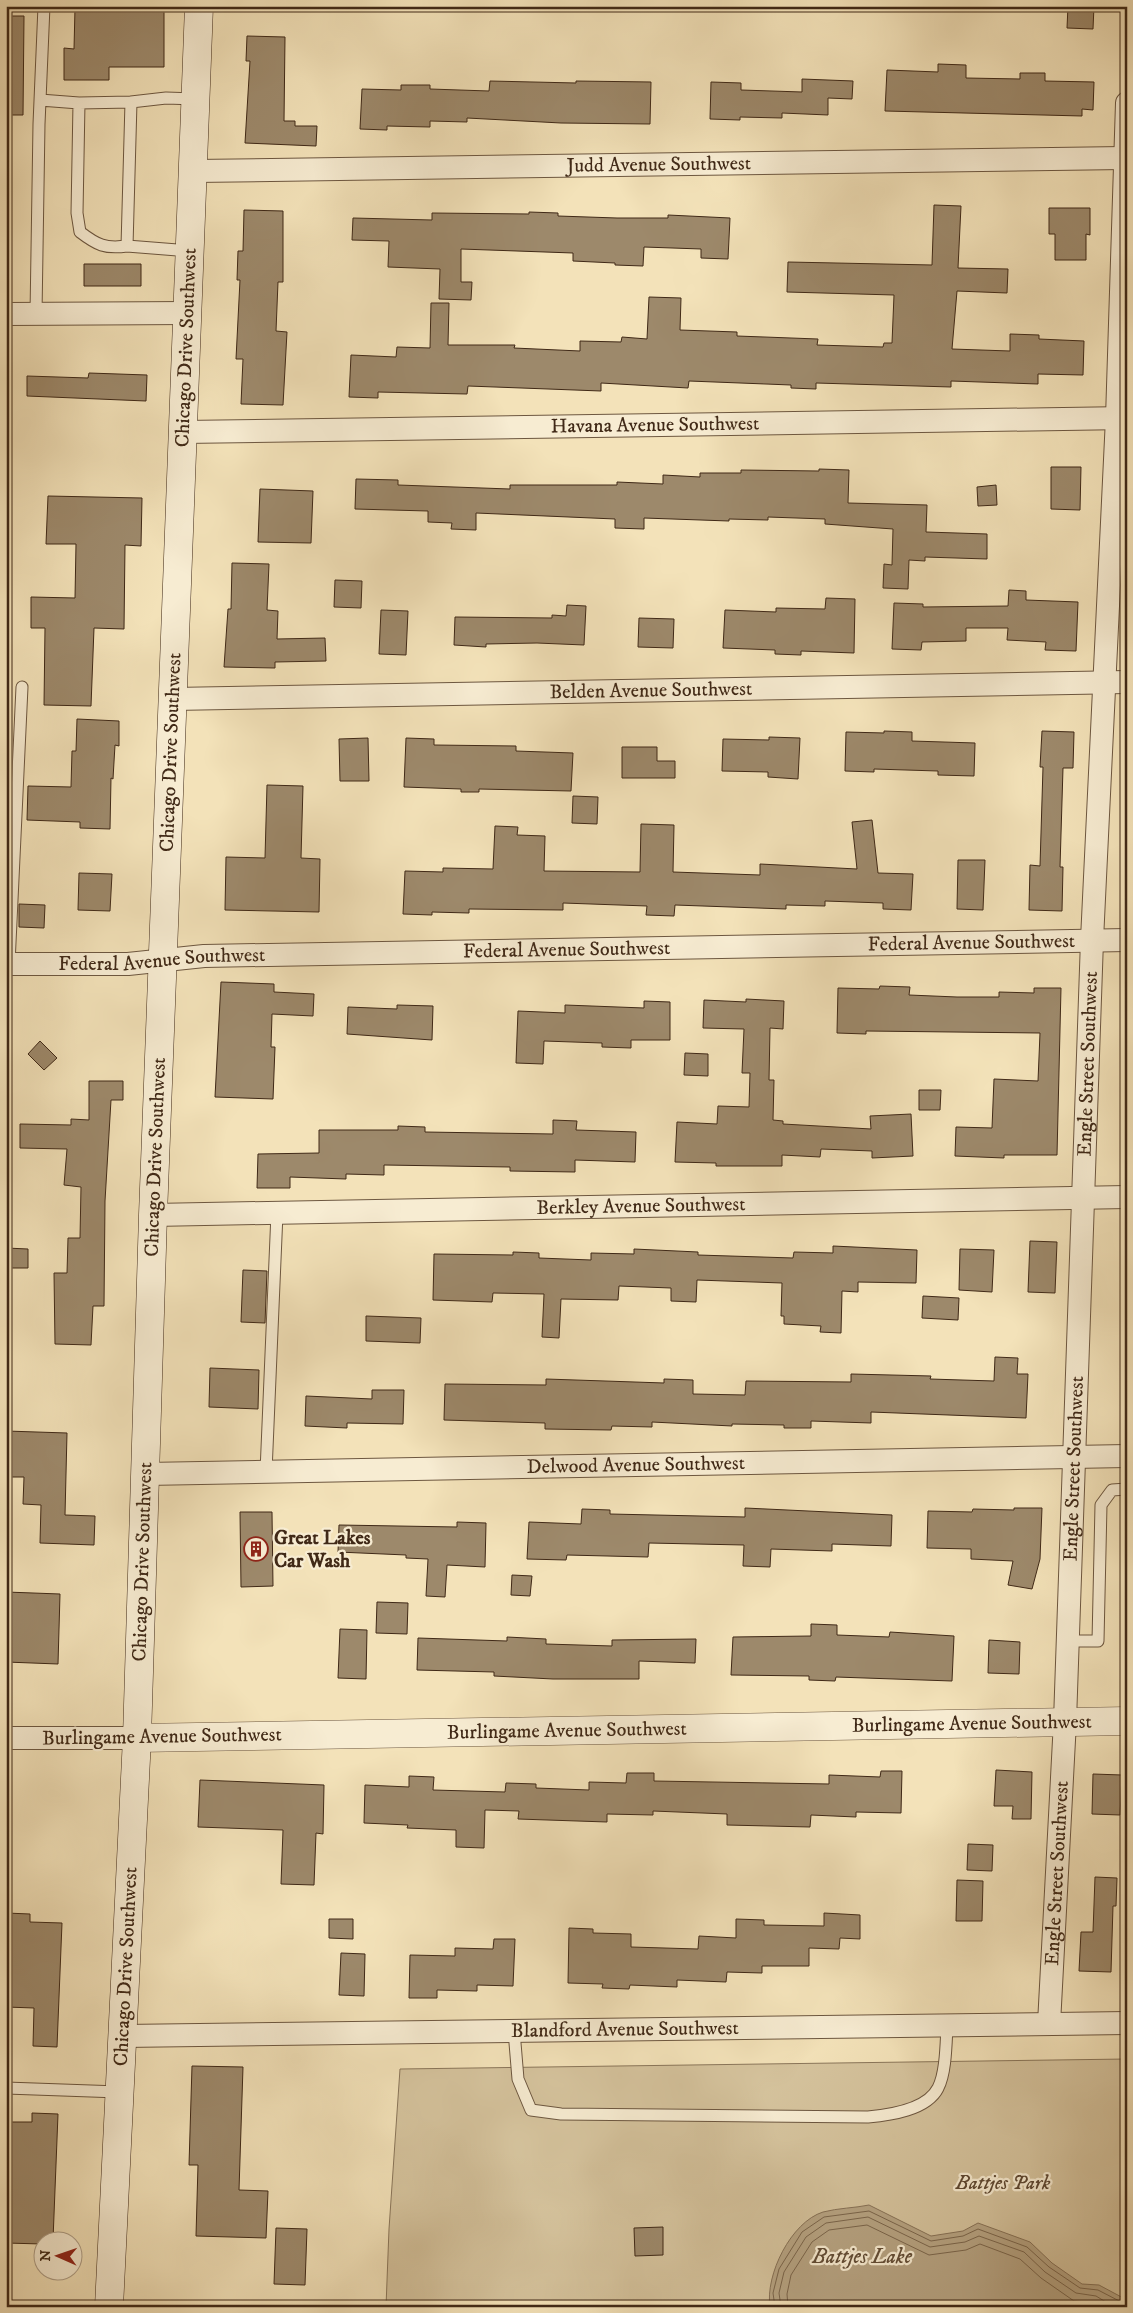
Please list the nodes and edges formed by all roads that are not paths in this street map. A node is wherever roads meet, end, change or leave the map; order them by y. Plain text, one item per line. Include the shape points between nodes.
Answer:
1 (44, 6) edge
2 (199, 6) edge
3 (196, 99) junction
4 (40, 100) junction
5 (131, 102) junction
6 (79, 103) junction
7 (1127, 103) edge
8 (1124, 158) junction
9 (194, 171) junction
10 (127, 246) junction
11 (190, 251) junction
12 (1124, 276) edge
13 (188, 313) junction
14 (6, 314) edge
15 (36, 314) junction
16 (1123, 349) edge
17 (1122, 418) edge
18 (183, 432) junction
19 (1103, 682) junction
20 (1127, 682) edge
21 (22, 687) dead end
22 (173, 699) junction
23 (1092, 940) junction
24 (1127, 940) edge
25 (163, 960) junction
26 (8, 964) edge
27 (1127, 1197) edge
28 (1083, 1198) junction
29 (277, 1213) junction
30 (154, 1215) junction
31 (1074, 1455) junction
32 (1127, 1456) edge
33 (266, 1472) junction
34 (146, 1474) junction
35 (1127, 1489) edge
36 (1067, 1641) junction
37 (1127, 1721) edge
38 (1065, 1722) junction
39 (6, 1738) edge
40 (137, 1738) junction
41 (1127, 2023) edge
42 (1048, 2024) junction
43 (947, 2026) junction
44 (514, 2031) junction
45 (123, 2036) junction
46 (6, 2088) edge
47 (120, 2092) junction
48 (109, 2307) edge

1 - 4 lane
2 - 3 main road, Chicago Drive Southwest
3 - 5 lane
3 - 9 main road, Chicago Drive Southwest
4 - 6 lane
4 - 15 lane
5 - 6 lane
5 - 10 lane
6 - 10 lane via 77,213 80,232 109,248
7 - 8 street, Engle Street Southwest
8 - 9 street, Judd Avenue Southwest
8 - 12 street, Engle Street Southwest
9 - 11 main road, Chicago Drive Southwest
10 - 11 lane
11 - 13 main road, Chicago Drive Southwest
12 - 16 street, Engle Street Southwest
13 - 15 street
13 - 18 main road, Chicago Drive Southwest
14 - 15 street
16 - 17 street, Engle Street Southwest
17 - 18 street, Havana Avenue Southwest
17 - 19 street, Engle Street Southwest
18 - 22 main road, Chicago Drive Southwest
19 - 20 street, Belden Avenue Southwest
19 - 22 street, Belden Avenue Southwest
19 - 23 street, Engle Street Southwest
21 - 26 lane
22 - 25 main road, Chicago Drive Southwest
23 - 24 street, Federal Avenue Southwest
23 - 25 street, Federal Avenue Southwest via 214,955
23 - 28 street, Engle Street Southwest
25 - 26 street, Federal Avenue Southwest via 128,964
25 - 30 main road, Chicago Drive Southwest
27 - 28 street, Berkley Avenue Southwest
28 - 29 street, Berkley Avenue Southwest
28 - 31 street, Engle Street Southwest
29 - 30 street, Berkley Avenue Southwest
29 - 33 lane
30 - 34 main road, Chicago Drive Southwest
31 - 32 street, Delwood Avenue Southwest
31 - 33 street, Delwood Avenue Southwest
31 - 36 street, Engle Street Southwest
33 - 34 street, Delwood Avenue Southwest
34 - 40 main road, Chicago Drive Southwest
35 - 36 lane via 1112,1490 1101,1505 1098,1641
36 - 38 street, Engle Street Southwest
37 - 38 main road, Burlingame Avenue Southwest
38 - 40 main road, Burlingame Avenue Southwest
38 - 42 street, Engle Street Southwest
39 - 40 street, Burlingame Avenue Southwest
40 - 45 main road, Chicago Drive Southwest
41 - 42 street, Blandford Avenue Southwest
42 - 43 street, Blandford Avenue Southwest
43 - 44 street, Blandford Avenue Southwest
43 - 44 lane via 938,2088 921,2105 895,2114 868,2117 561,2114 531,2110 518,2079
44 - 45 street, Blandford Avenue Southwest
45 - 47 main road, Chicago Drive Southwest
46 - 47 lane
47 - 48 main road, Chicago Drive Southwest

